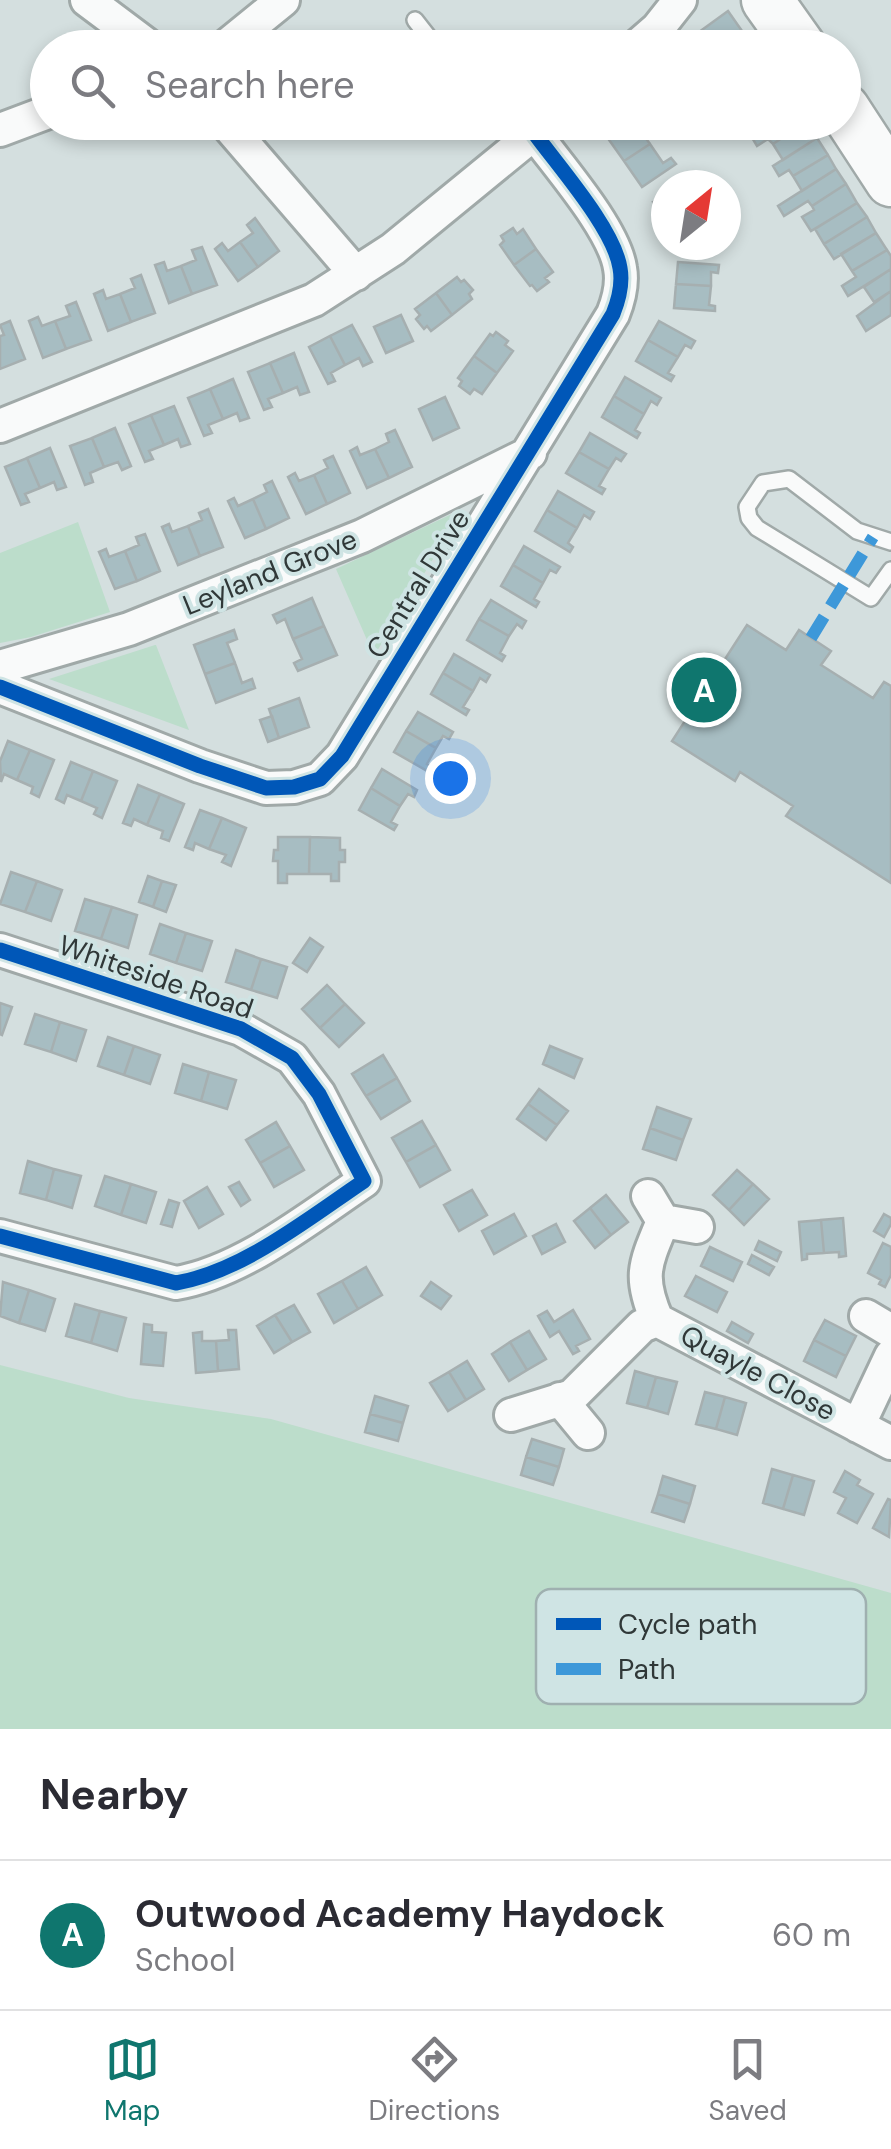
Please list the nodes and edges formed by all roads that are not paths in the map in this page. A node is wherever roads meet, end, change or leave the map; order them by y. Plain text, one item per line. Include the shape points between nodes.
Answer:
1 (87, 0) edge
2 (283, 0) edge
3 (680, 0) edge
4 (767, 0) edge
5 (415, 20) dead end
6 (127, 30) edge
7 (246, 30) edge
8 (423, 30) edge
9 (656, 30) edge
10 (788, 30) edge
11 (30, 119) edge
12 (0, 130) edge
13 (861, 133) edge
14 (241, 140) edge
15 (515, 140) edge
16 (530, 140) edge
17 (889, 173) edge
18 (356, 274) junction
19 (0, 426) edge
20 (530, 453) junction
21 (891, 542) edge
22 (891, 570) edge
23 (0, 667) edge
24 (0, 688) edge
25 (0, 950) edge
26 (697, 1227) dead end
27 (0, 1236) edge
28 (657, 1320) junction
29 (891, 1356) edge
30 (560, 1399) junction
31 (511, 1416) dead end
32 (858, 1426) junction
33 (588, 1433) dead end
34 (891, 1443) edge

1 - 6 street
2 - 7 street
3 - 9 street
4 - 10 main road
5 - 8 lane
11 - 12 street
13 - 17 main road
14 - 18 street
15 - 18 street, Central Drive
16 - 20 street, Central Drive via 609,239 621,282 614,314
18 - 19 street, Central Drive via 290,312
20 - 23 street, Leyland Grove via 328,550 129,629
20 - 24 street, Central Drive via 342,756 320,779 266,788
21 - 22 lane via 857,531 789,479 763,482 747,507 757,528 871,598
25 - 27 street, Whiteside Road via 241,1029 292,1058 319,1094 364,1181 252,1252 203,1278 176,1283
26 - 28 street, Quayle Close via 655,1208 645,1292
28 - 30 street, Quayle Close via 642,1326 572,1396
28 - 32 street, Quayle Close
29 - 32 street, Quayle Close
30 - 31 street, Quayle Close
30 - 33 street
32 - 34 street, Quayle Close

